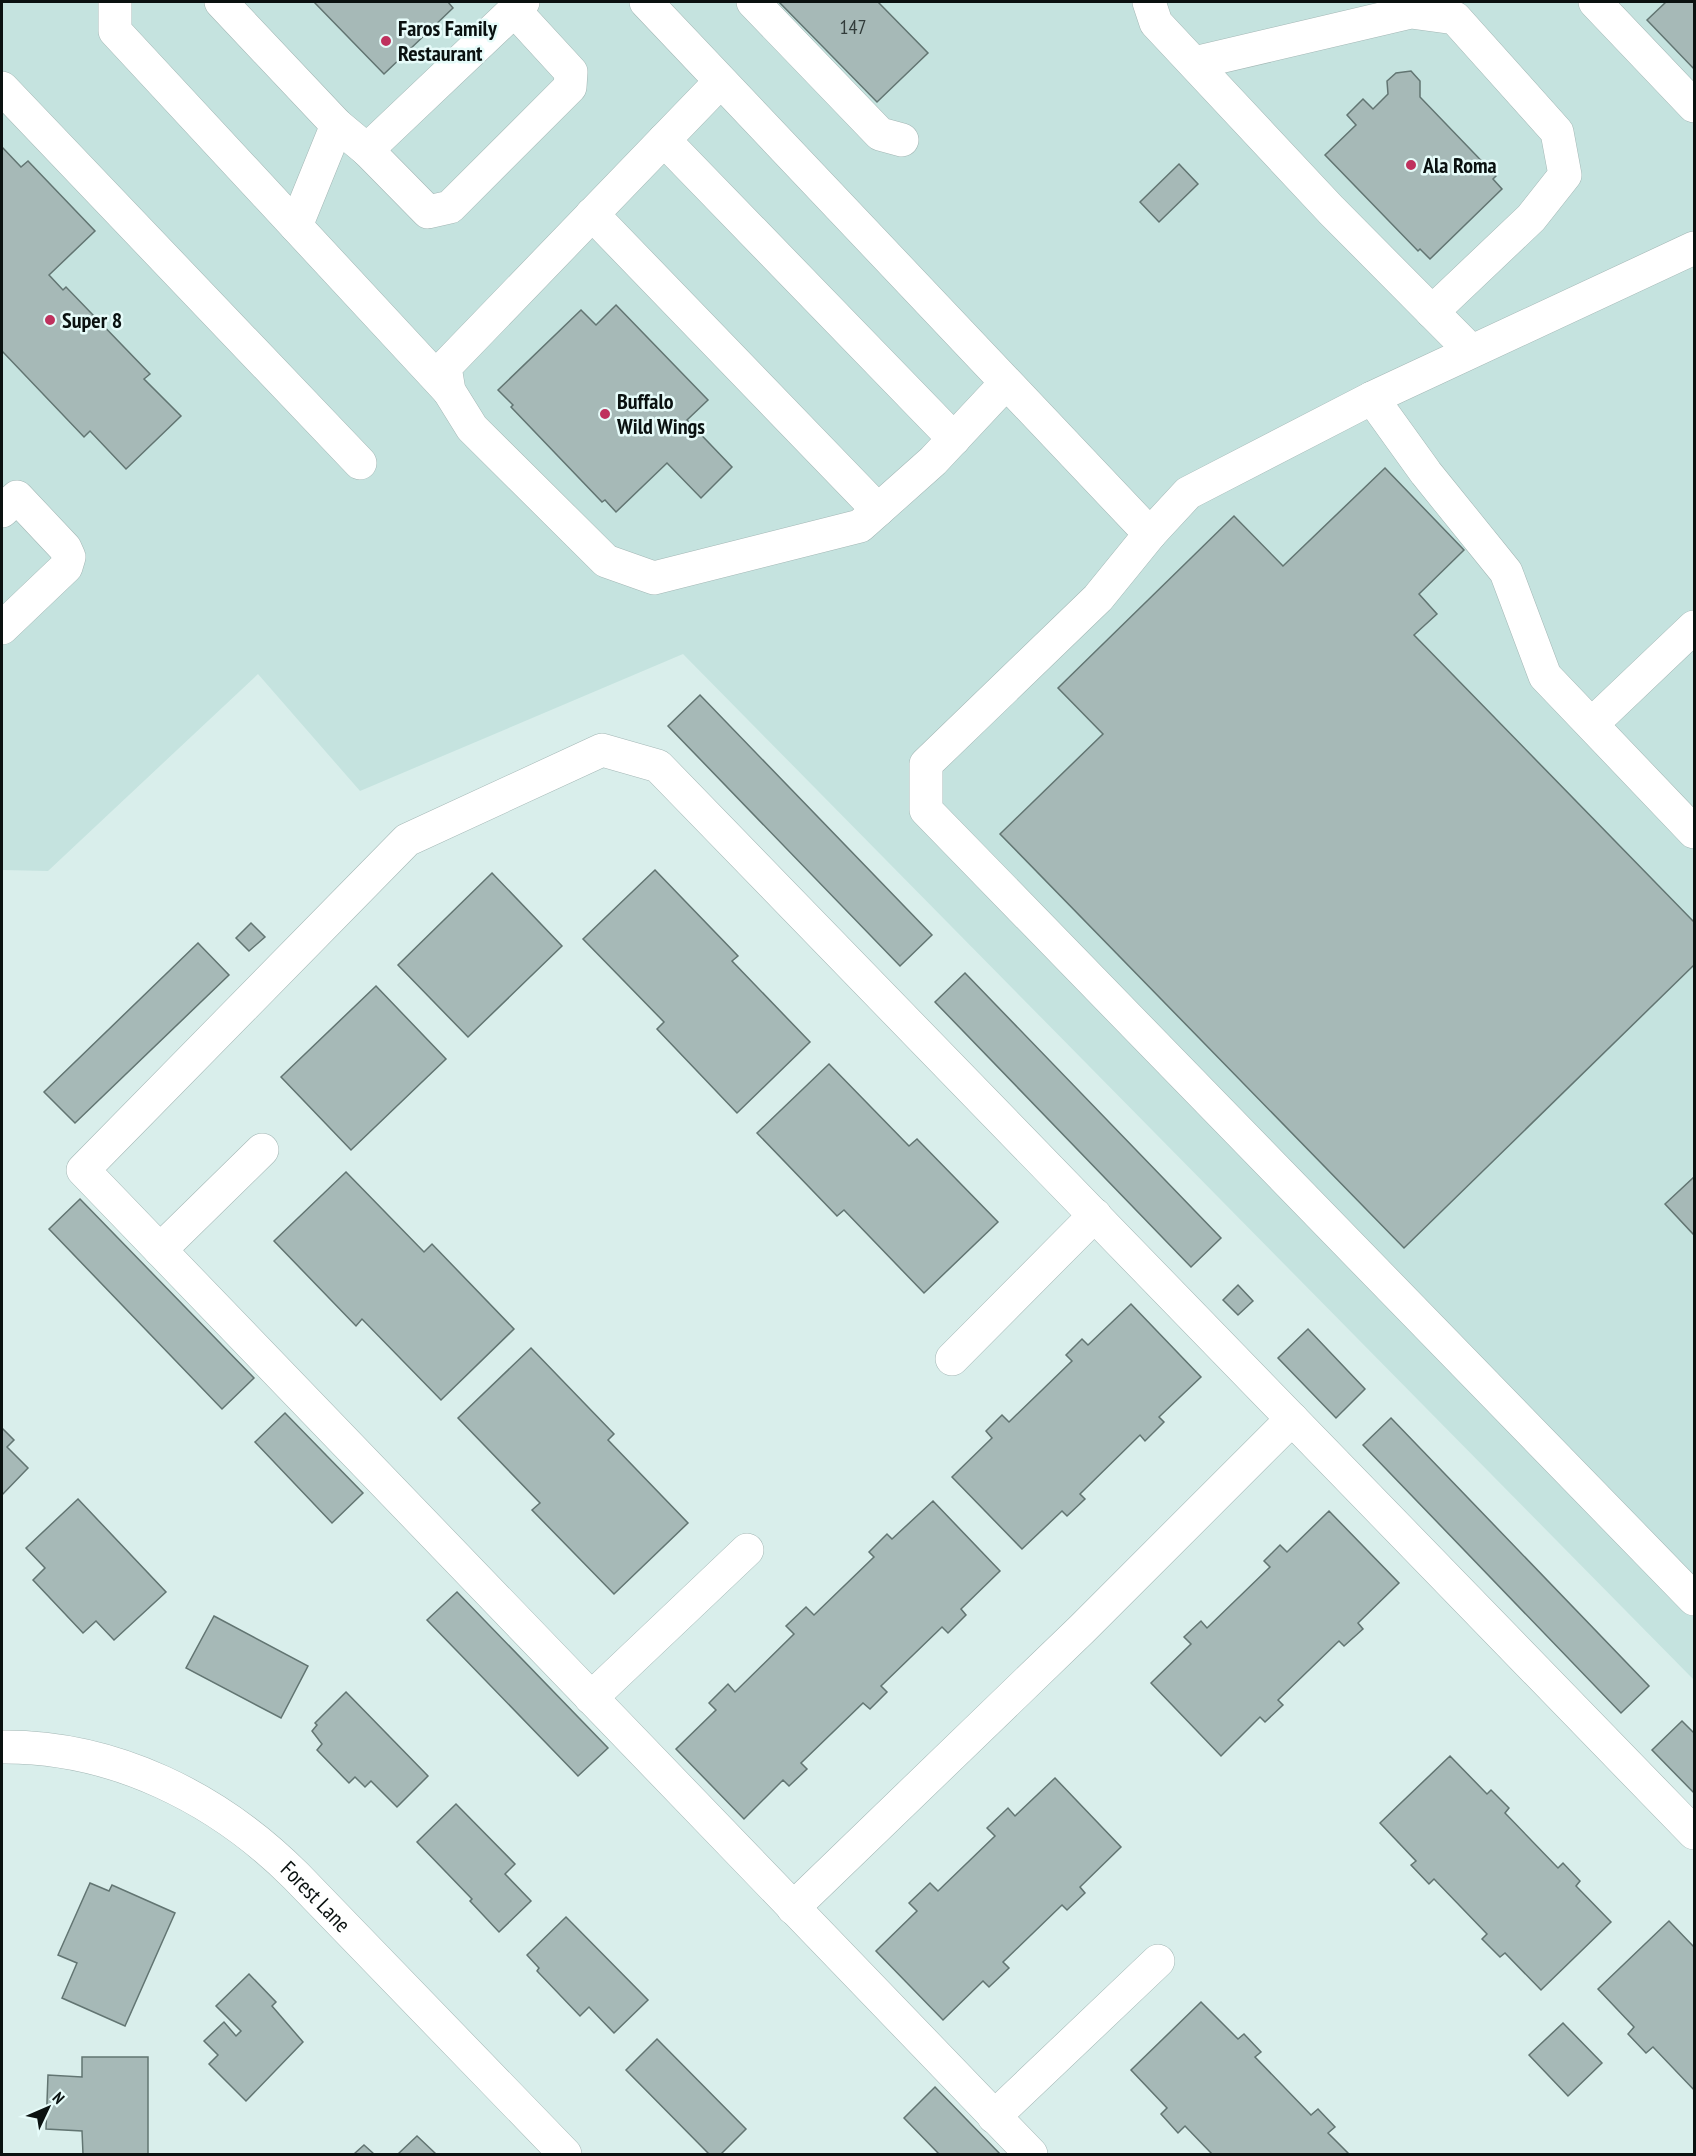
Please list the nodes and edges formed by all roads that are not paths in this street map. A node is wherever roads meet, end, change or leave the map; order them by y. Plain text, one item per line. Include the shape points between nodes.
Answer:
1 (115, 2) edge
2 (221, 2) edge
3 (646, 2) edge
4 (753, 2) edge
5 (1149, 2) edge
6 (1595, 2) edge
7 (518, 6) edge
8 (1194, 63) junction
9 (720, 82) junction
10 (2, 88) edge
11 (1695, 106) edge
12 (337, 125) junction
13 (664, 140) junction
14 (902, 140) dead end
15 (367, 150) junction
16 (592, 214) junction
17 (296, 226) junction
18 (1695, 248) edge
19 (1432, 312) junction
20 (1471, 351) junction
21 (1006, 383) junction
22 (449, 391) junction
23 (1372, 398) junction
24 (954, 438) junction
25 (360, 463) dead end
26 (6, 496) edge
27 (878, 510) junction
28 (1150, 534) junction
29 (1695, 627) edge
30 (2, 628) edge
31 (1592, 724) junction
32 (1695, 832) edge
33 (262, 1150) dead end
34 (1095, 1215) junction
35 (160, 1250) junction
36 (952, 1359) dead end
37 (1292, 1419) junction
38 (747, 1550) dead end
39 (1695, 1599) edge
40 (591, 1698) junction
41 (2, 1747) edge
42 (1695, 1833) edge
43 (793, 1908) junction
44 (1158, 1961) dead end
45 (994, 2117) junction
46 (562, 2154) edge
47 (1031, 2154) edge

1 - 17 street via 115,31
2 - 12 street
3 - 9 street
4 - 14 street via 880,134
5 - 8 street via 1156,23
6 - 11 street
7 - 15 street
7 - 15 street via 571,72 570,87 450,207 428,212
8 - 19 street
8 - 19 street via 1411,12 1455,18 1557,132 1564,175 1531,218
9 - 13 street
9 - 21 street
10 - 25 street
12 - 15 street
12 - 17 street
13 - 16 street
13 - 24 street
16 - 22 street via 445,367
16 - 27 street
17 - 22 street
18 - 20 street
19 - 20 street
20 - 23 street
21 - 24 street
21 - 28 street
22 - 27 street via 472,428 606,561 654,578 860,526
23 - 28 street via 1188,493
23 - 31 street via 1425,473 1506,572 1545,676
24 - 27 street
26 - 30 street via 65,548 69,557 66,567
28 - 39 street via 1098,598 926,764 926,810
29 - 31 street
31 - 32 street
33 - 35 street
34 - 35 street via 658,765 602,750 407,840 83,1170
34 - 36 street
34 - 37 street
35 - 40 street
37 - 42 street
37 - 43 street via 1082,1629
38 - 40 street
40 - 43 street
41 - 46 street, Forest Lane via 82,1756 138,1772 192,1796 253,1836
43 - 45 street
44 - 45 street
45 - 47 street

